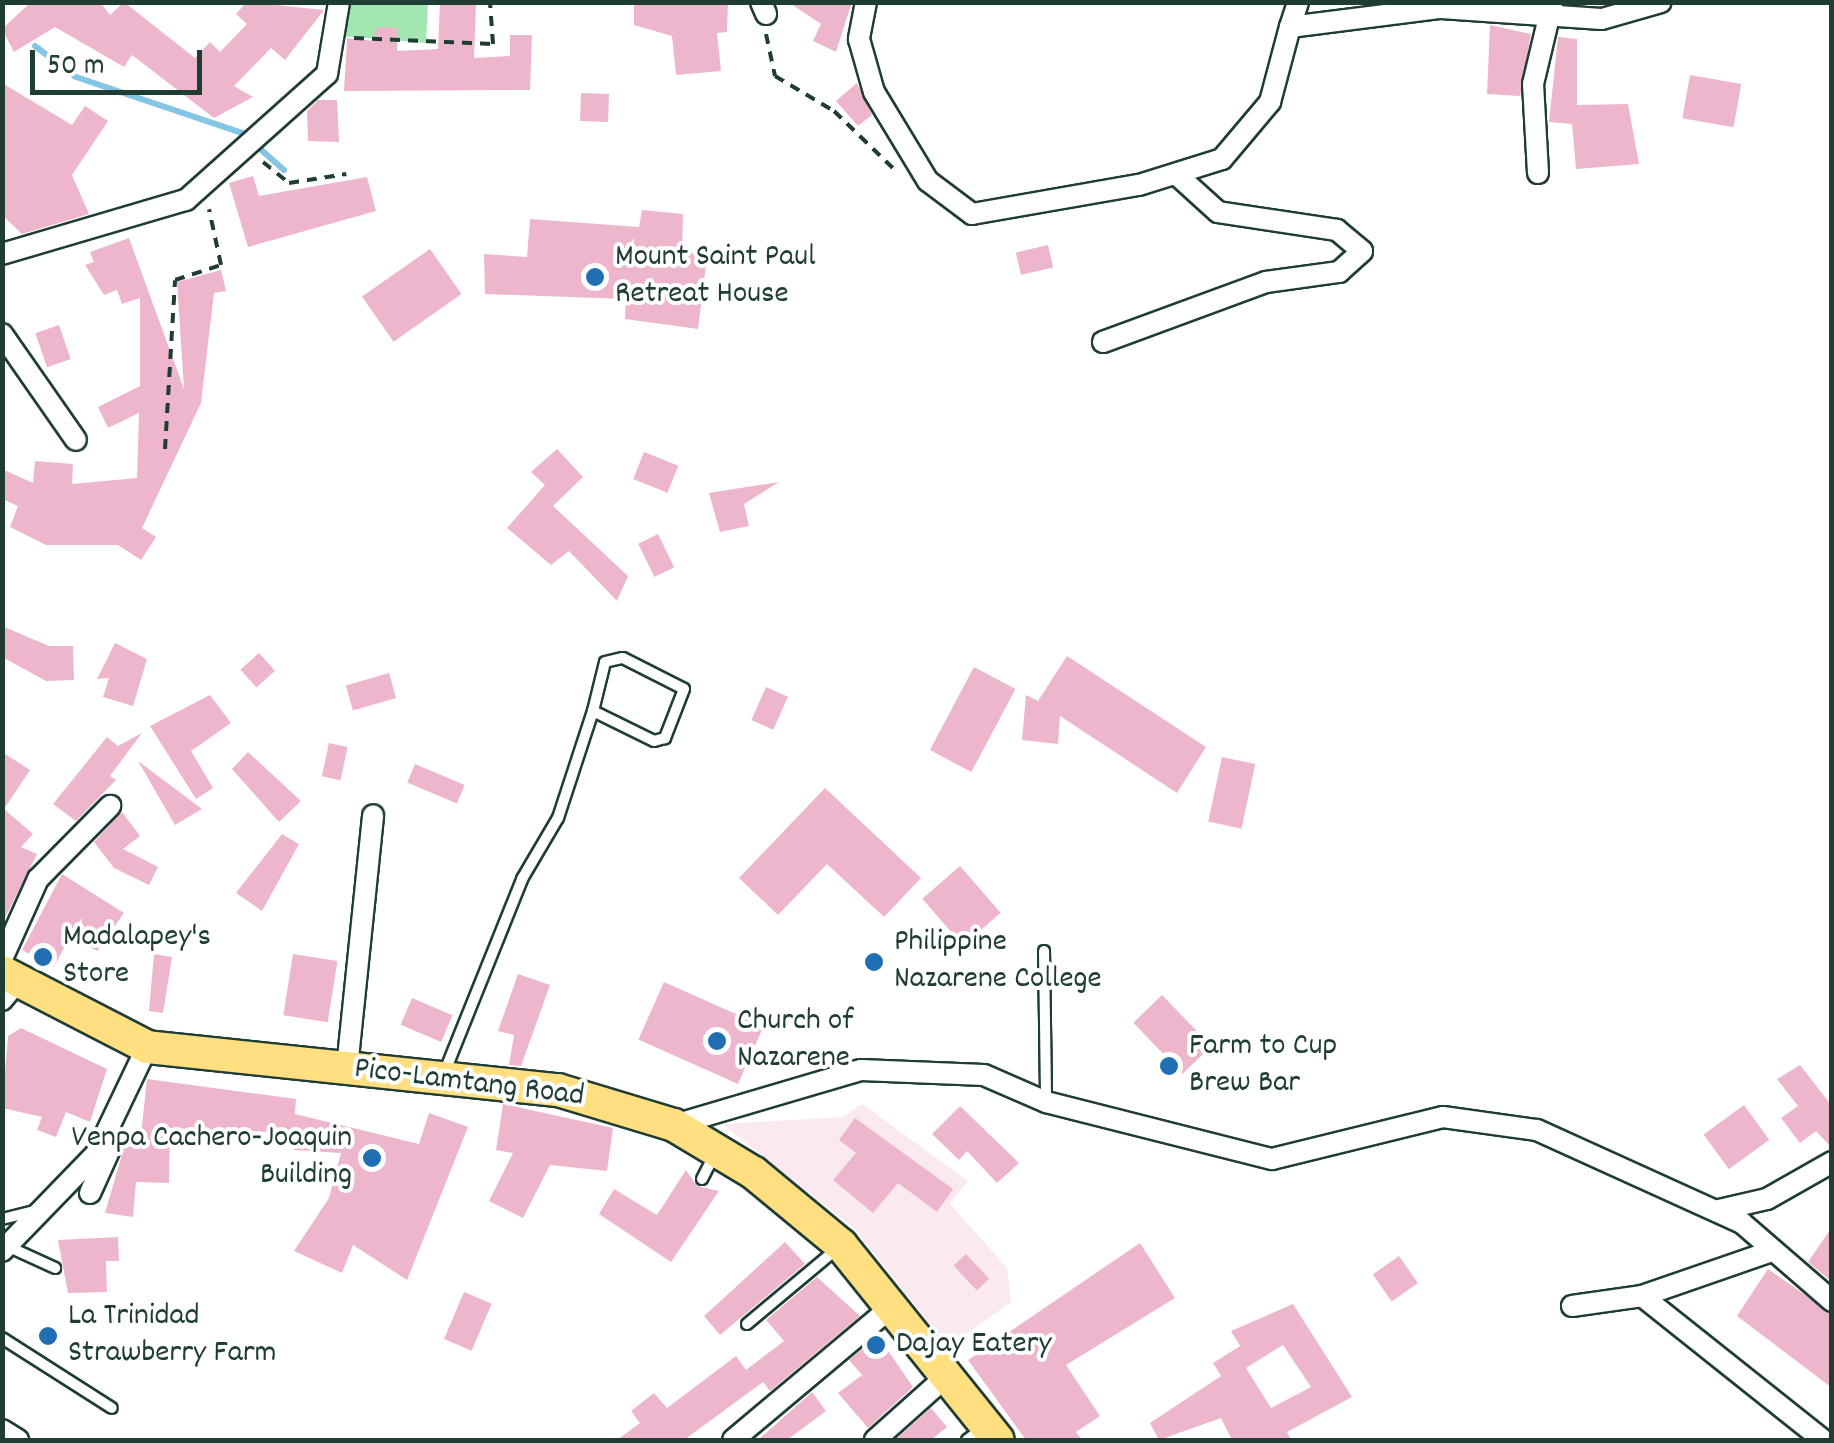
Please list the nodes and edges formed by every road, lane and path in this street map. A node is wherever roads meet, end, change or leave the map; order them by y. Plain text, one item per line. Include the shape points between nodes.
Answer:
1 (340, 2) edge
2 (490, 2) edge
3 (866, 2) edge
4 (1298, 2) edge
5 (1661, 2) edge
6 (764, 8) edge
7 (1550, 8) edge
8 (1290, 27) junction
9 (334, 36) junction
10 (252, 146) junction
11 (1538, 172) dead end
12 (346, 174) dead end
13 (1177, 175) junction
14 (204, 185) junction
15 (937, 190) junction
16 (2, 254) edge
17 (2, 334) edge
18 (1103, 342) dead end
19 (76, 440) dead end
20 (164, 450) dead end
21 (592, 712) junction
22 (110, 806) dead end
23 (373, 816) dead end
24 (1044, 951) dead end
25 (6, 978) edge
26 (147, 1047) junction
27 (347, 1068) junction
28 (442, 1077) junction
29 (123, 1100) junction
30 (1046, 1102) junction
31 (674, 1125) junction
32 (1832, 1162) edge
33 (90, 1192) dead end
34 (1720, 1210) junction
35 (36, 1211) junction
36 (2, 1218) edge
37 (841, 1245) junction
38 (4, 1248) edge
39 (1772, 1251) junction
40 (55, 1268) dead end
41 (1642, 1296) junction
42 (1832, 1302) edge
43 (894, 1305) junction
44 (1572, 1306) dead end
45 (747, 1324) dead end
46 (2, 1338) edge
47 (950, 1373) junction
48 (112, 1408) dead end
49 (2, 1430) edge
50 (984, 1435) edge
51 (18, 1440) edge
52 (733, 1440) edge
53 (875, 1440) edge
54 (1822, 1440) edge

1 - 9 street
2 - 9 path via 493,44
3 - 15 street via 858,39 874,92
4 - 8 street
5 - 7 street via 1602,19
6 - 15 path via 776,76 834,111 893,170
7 - 8 street via 1441,8
7 - 11 street via 1533,84
8 - 13 street via 1270,102 1249,135 1222,159
9 - 10 street via 327,74
10 - 12 path via 289,183
10 - 14 street
13 - 15 street via 972,214
13 - 18 street via 1218,212 1337,230 1362,251 1340,272 1266,282
14 - 16 street via 186,200
14 - 20 path via 221,265 175,280
17 - 19 street
21 - 21 lane via 601,671 614,658 678,682 686,697 654,742
21 - 28 lane via 558,818 522,879
22 - 25 street via 38,879
23 - 27 street
24 - 30 lane
25 - 26 main road, Pico-Lamtang Road
26 - 27 main road, Pico-Lamtang Road
26 - 29 street
27 - 28 main road, Pico-Lamtang Road
28 - 31 main road, Pico-Lamtang Road via 558,1090
29 - 33 street via 132,1106
29 - 35 street via 96,1154
30 - 31 street via 984,1075 861,1070
30 - 34 street via 1272,1160 1443,1118 1536,1130
31 - 37 main road, Pico-Lamtang Road via 709,1164
32 - 34 street via 1768,1198
34 - 39 street
35 - 36 lane
35 - 38 street
37 - 43 main road, Pico-Lamtang Road
37 - 45 lane
38 - 40 lane
39 - 41 street
39 - 42 street
41 - 44 street
41 - 54 street
43 - 47 main road, Pico-Lamtang Road
43 - 52 street
46 - 48 lane
47 - 50 main road, Pico-Lamtang Road
47 - 53 street
49 - 51 street

